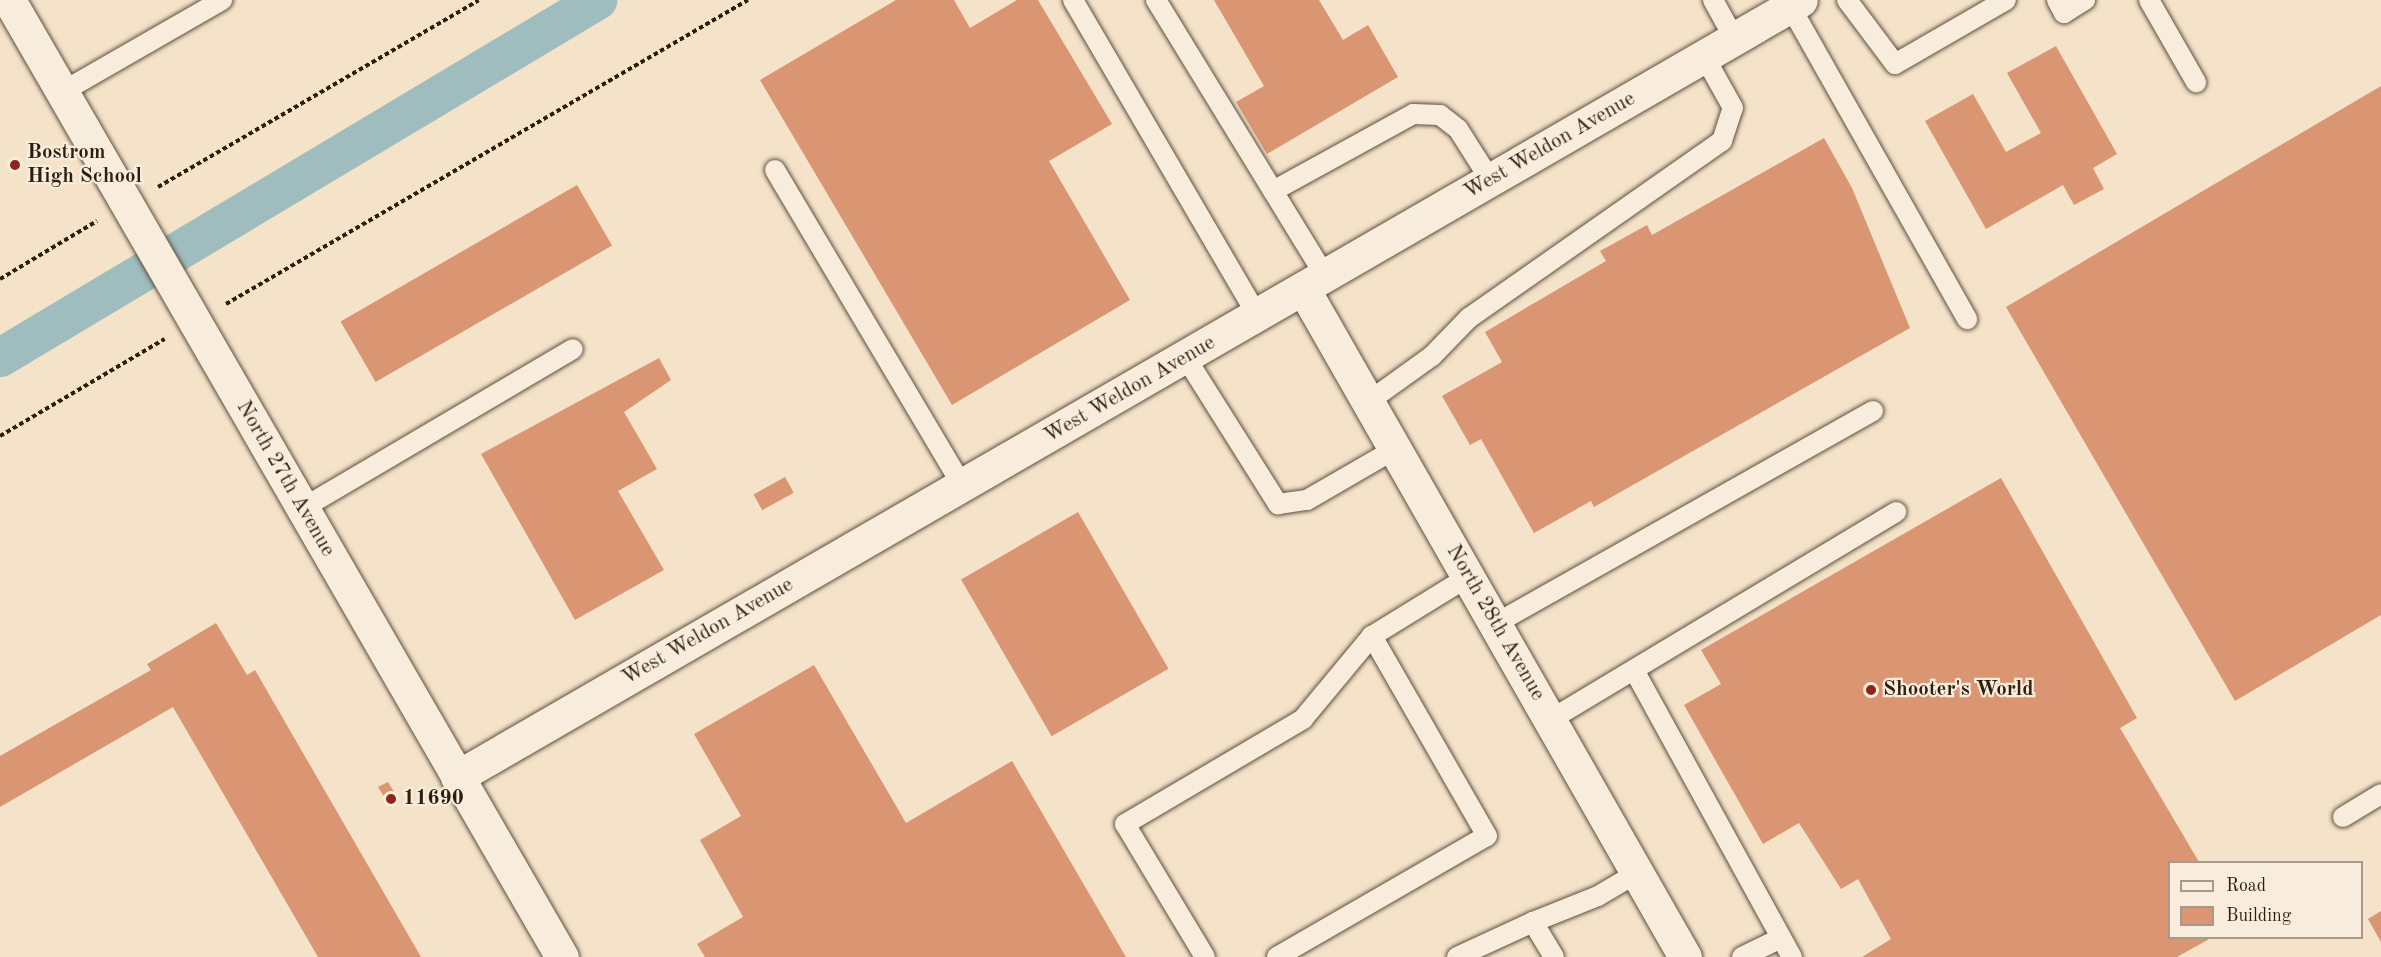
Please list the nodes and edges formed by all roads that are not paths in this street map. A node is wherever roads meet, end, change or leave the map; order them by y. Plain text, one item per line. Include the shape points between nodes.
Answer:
1 (9, 0) edge
2 (222, 0) edge
3 (1072, 0) edge
4 (1156, 0) edge
5 (1713, 0) edge
6 (1847, 0) edge
7 (2006, 0) edge
8 (2056, 0) edge
9 (2085, 0) edge
10 (2149, 0) edge
11 (1796, 3) edge
12 (1984, 5) edge
13 (1734, 38) junction
14 (1704, 56) junction
15 (2196, 82) dead end
16 (62, 92) junction
17 (776, 170) dead end
18 (1491, 181) junction
19 (1273, 190) junction
20 (1315, 283) junction
21 (1258, 316) junction
22 (1966, 319) dead end
23 (573, 349) dead end
24 (1186, 358) junction
25 (1368, 402) junction
26 (1873, 411) dead end
27 (1395, 449) junction
28 (963, 486) junction
29 (303, 508) junction
30 (1896, 512) dead end
31 (1468, 577) junction
32 (1495, 624) junction
33 (1372, 636) junction
34 (1634, 670) junction
35 (1551, 720) junction
36 (457, 777) junction
37 (2381, 794) edge
38 (2343, 816) dead end
39 (1637, 873) junction
40 (1533, 922) junction
41 (1781, 938) junction
42 (562, 957) edge
43 (1205, 957) edge
44 (1277, 957) edge
45 (1457, 957) edge
46 (1554, 957) edge
47 (1685, 957) edge
48 (1742, 957) edge
49 (1792, 957) edge

1 - 16 street, North 27th Avenue
2 - 16 lane
3 - 21 lane
4 - 19 lane
5 - 13 lane
6 - 12 lane via 1895,64
7 - 12 lane
8 - 9 lane via 2064,13
10 - 15 lane
11 - 13 street, West Weldon Avenue
11 - 22 lane
13 - 14 street, West Weldon Avenue
14 - 18 street, West Weldon Avenue
14 - 25 lane via 1733,108 1722,141 1469,318 1432,356
16 - 29 street, North 27th Avenue
17 - 28 lane
18 - 19 lane via 1458,129 1440,115 1413,114
18 - 20 street, West Weldon Avenue
19 - 20 lane
20 - 21 street, West Weldon Avenue
20 - 25 street, North 28th Avenue
21 - 24 street, West Weldon Avenue
23 - 29 lane
24 - 27 lane via 1278,504 1307,500
24 - 28 street, West Weldon Avenue
25 - 27 street, North 28th Avenue
26 - 32 lane
27 - 31 street, North 28th Avenue
28 - 36 street, West Weldon Avenue
29 - 36 street, North 27th Avenue
30 - 34 lane
31 - 32 street, North 28th Avenue
31 - 33 lane
32 - 35 street, North 28th Avenue
33 - 43 lane via 1303,719 1125,824
33 - 44 lane via 1487,836
34 - 35 lane
34 - 41 lane
35 - 39 street, North 28th Avenue
36 - 42 street, North 27th Avenue
37 - 38 lane
39 - 40 lane via 1598,897
39 - 47 street, North 28th Avenue
40 - 45 lane
40 - 46 lane
41 - 48 lane
41 - 49 lane

